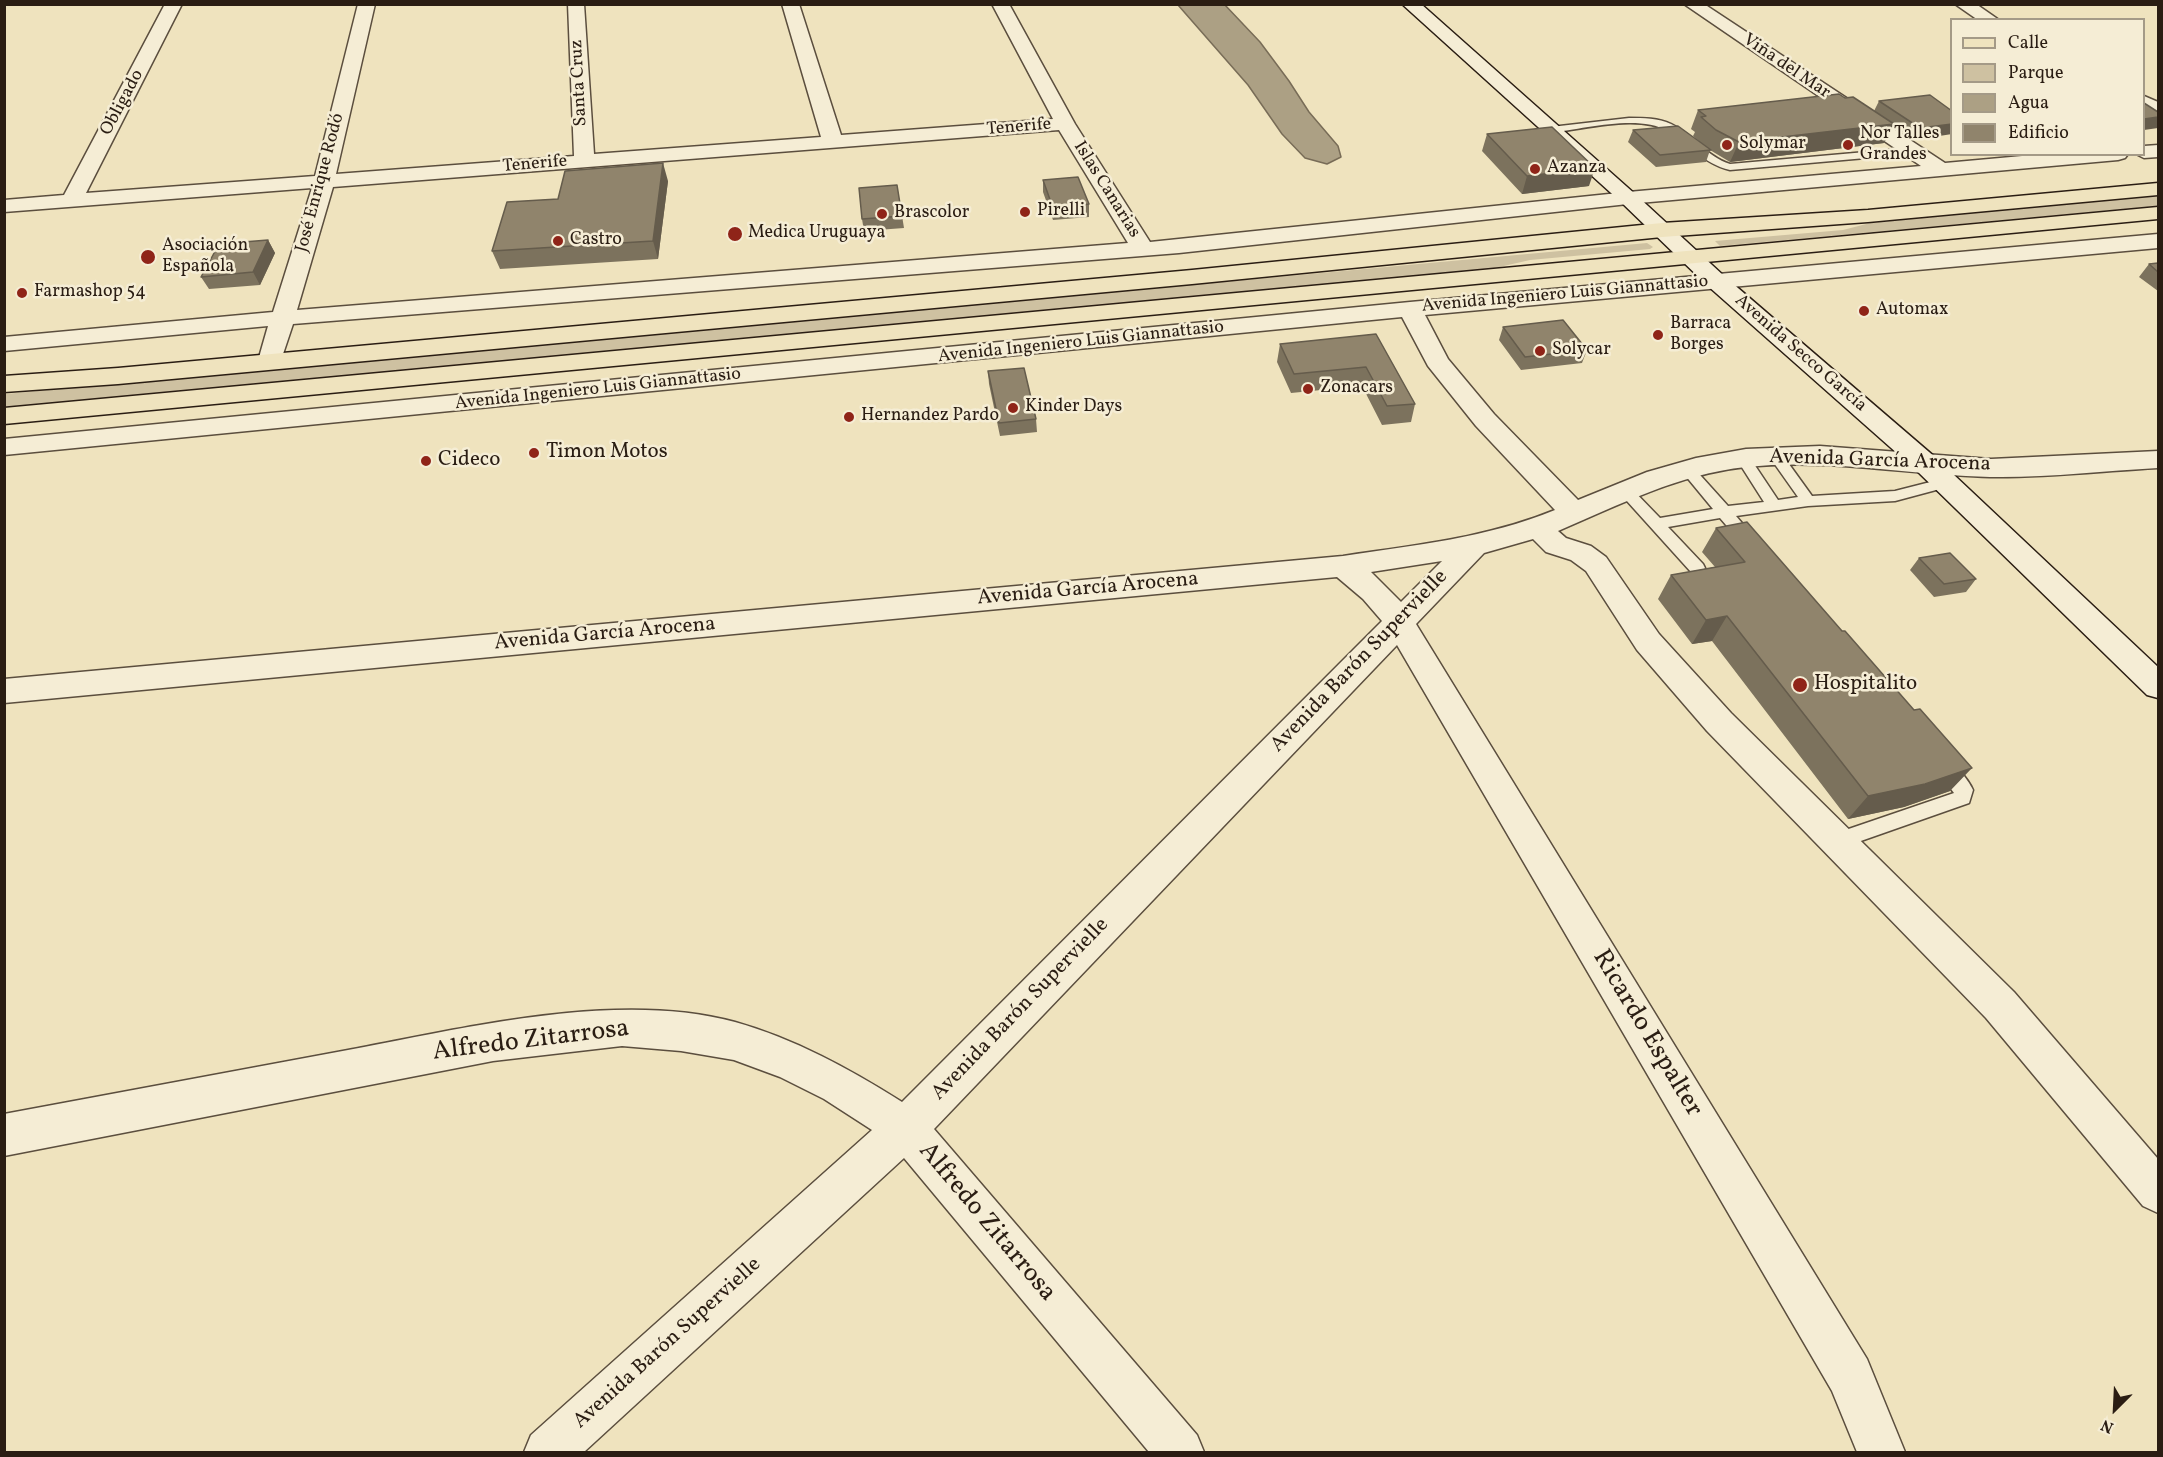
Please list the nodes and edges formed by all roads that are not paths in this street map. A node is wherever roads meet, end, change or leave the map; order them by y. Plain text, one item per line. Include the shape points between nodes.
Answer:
1 (174, 4) edge
2 (367, 4) edge
3 (576, 4) edge
4 (790, 4) edge
5 (1000, 4) edge
6 (1410, 4) edge
7 (1692, 4) edge
8 (1963, 4) edge
9 (1988, 18) edge
10 (1065, 124) junction
11 (1551, 130) junction
12 (833, 142) junction
13 (1911, 151) junction
14 (2096, 156) edge
15 (1813, 160) junction
16 (584, 161) junction
17 (1730, 168) junction
18 (1941, 170) junction
19 (1835, 179) junction
20 (324, 183) junction
21 (1754, 187) junction
22 (2158, 189) edge
23 (1628, 198) junction
24 (71, 201) junction
25 (4, 206) edge
26 (2158, 213) edge
27 (1662, 231) junction
28 (2158, 241) edge
29 (1143, 249) junction
30 (1690, 256) junction
31 (1716, 280) junction
32 (1410, 309) junction
33 (282, 318) junction
34 (4, 344) edge
35 (270, 361) junction
36 (4, 384) edge
37 (4, 416) edge
38 (4, 447) edge
39 (1776, 456) junction
40 (1743, 459) junction
41 (2158, 459) edge
42 (1687, 469) junction
43 (1936, 474) junction
44 (1625, 490) junction
45 (1808, 501) junction
46 (1774, 506) junction
47 (1724, 512) junction
48 (1574, 513) junction
49 (1657, 524) junction
50 (1538, 528) junction
51 (1474, 546) junction
52 (1762, 556) edge
53 (1343, 566) junction
54 (1697, 568) edge
55 (1399, 622) junction
56 (2158, 686) edge
57 (4, 691) edge
58 (1934, 756) edge
59 (1838, 841) junction
60 (906, 1128) junction
61 (4, 1135) edge
62 (2158, 1191) edge
63 (548, 1452) edge
64 (1180, 1452) edge
65 (1881, 1452) edge

1 - 24 street, Obligado
2 - 20 street, José Enrique Rodó
3 - 16 street, Santa Cruz
4 - 12 street
5 - 10 street, Islas Canarias
6 - 11 street, Avenida Secco García
7 - 13 street, Viña del Mar
8 - 9 street
10 - 12 street, Tenerife
10 - 29 street, Islas Canarias
11 - 17 lane via 1652,121 1671,128
11 - 23 street, Avenida Secco García
12 - 16 street, Tenerife
13 - 15 lane
13 - 18 street, Viña del Mar
14 - 18 street
15 - 17 lane
15 - 19 lane
16 - 20 street, Tenerife
17 - 21 lane
18 - 19 street
19 - 21 street
20 - 24 street, Tenerife
20 - 33 street, José Enrique Rodó
21 - 23 street
22 - 27 main road
23 - 27 street, Avenida Secco García
23 - 29 street
24 - 25 street, Tenerife
26 - 30 main road, Avenida Ingeniero Luis Giannattasio
27 - 30 street, Avenida Secco García
27 - 35 main road
28 - 31 street, Avenida Ingeniero Luis Giannattasio
29 - 33 street
30 - 31 street, Avenida Secco García
30 - 37 main road, Avenida Ingeniero Luis Giannattasio
31 - 32 street, Avenida Ingeniero Luis Giannattasio
31 - 43 street, Avenida Secco García
32 - 38 street, Avenida Ingeniero Luis Giannattasio
32 - 48 street via 1437,361 1485,420
33 - 34 street
33 - 35 street, José Enrique Rodó
35 - 36 main road
39 - 40 street, Avenida García Arocena
39 - 43 street, Avenida García Arocena via 1820,455
39 - 45 lane
40 - 42 street, Avenida García Arocena
40 - 46 lane
41 - 43 street, Avenida García Arocena
42 - 44 street, Avenida García Arocena
42 - 47 lane
43 - 45 lane via 1895,496
43 - 56 street, Avenida Secco García
44 - 48 street, Avenida García Arocena
44 - 49 lane
45 - 46 lane
46 - 47 lane
47 - 49 lane
47 - 52 lane
48 - 50 street, Avenida García Arocena
49 - 54 lane
50 - 51 street, Avenida García Arocena
50 - 59 street via 1556,545 1581,553 1596,564 1648,642 1719,722
51 - 53 street, Avenida García Arocena
51 - 55 street, Avenida Barón Supervielle
53 - 55 street, Ricardo Espalter via 1364,580
53 - 57 street, Avenida García Arocena
55 - 60 street, Avenida Barón Supervielle
55 - 65 street, Ricardo Espalter via 1850,1376
58 - 59 lane via 1964,790 1962,798
59 - 62 street via 2000,1005
60 - 61 street, Alfredo Zitarrosa via 838,1085 734,1041 622,1027 493,1042
60 - 63 street, Avenida Barón Supervielle
60 - 64 street, Alfredo Zitarrosa

